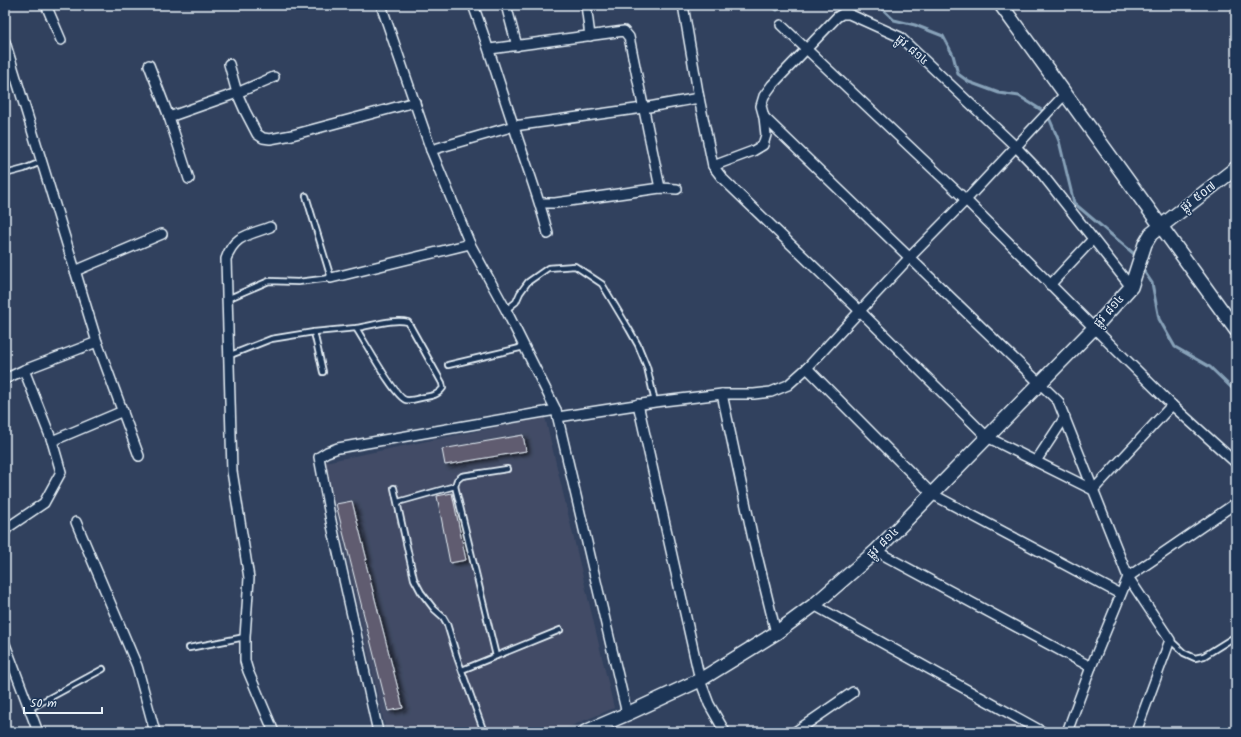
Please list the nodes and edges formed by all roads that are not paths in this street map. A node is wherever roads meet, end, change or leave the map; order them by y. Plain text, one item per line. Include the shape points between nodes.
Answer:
1 (46, 5) edge
2 (381, 5) edge
3 (473, 5) edge
4 (506, 5) edge
5 (586, 5) edge
6 (683, 5) edge
7 (1001, 5) edge
8 (781, 25) dead end
9 (590, 36) junction
10 (61, 40) dead end
11 (5, 42) edge
12 (517, 46) junction
13 (490, 49) junction
14 (807, 50) junction
15 (229, 64) dead end
16 (149, 65) dead end
17 (274, 77) dead end
18 (237, 93) junction
19 (1066, 93) junction
20 (699, 98) junction
21 (415, 102) junction
22 (643, 108) junction
23 (169, 117) junction
24 (764, 117) junction
25 (514, 126) junction
26 (1016, 147) junction
27 (431, 150) junction
28 (41, 162) junction
29 (713, 166) junction
30 (1236, 168) edge
31 (5, 174) edge
32 (189, 179) dead end
33 (660, 188) junction
34 (677, 189) dead end
35 (306, 196) dead end
36 (966, 200) junction
37 (540, 203) junction
38 (1161, 225) junction
39 (270, 227) dead end
40 (162, 234) dead end
41 (548, 234) dead end
42 (1093, 239) junction
43 (470, 244) junction
44 (910, 257) junction
45 (75, 270) junction
46 (331, 278) junction
47 (1133, 282) junction
48 (1050, 285) junction
49 (227, 299) junction
50 (506, 310) junction
51 (860, 311) junction
52 (356, 328) junction
53 (1094, 328) junction
54 (1236, 330) edge
55 (314, 332) junction
56 (97, 342) junction
57 (524, 347) junction
58 (228, 356) junction
59 (448, 365) dead end
60 (807, 368) junction
61 (24, 370) junction
62 (323, 372) dead end
63 (5, 379) edge
64 (1040, 383) junction
65 (722, 394) junction
66 (655, 402) junction
67 (638, 404) junction
68 (1172, 405) junction
69 (123, 411) junction
70 (557, 414) junction
71 (1065, 416) junction
72 (987, 437) junction
73 (52, 441) junction
74 (139, 456) dead end
75 (1036, 461) junction
76 (1236, 463) edge
77 (507, 469) dead end
78 (455, 486) junction
79 (394, 488) dead end
80 (1093, 490) junction
81 (932, 494) junction
82 (398, 502) junction
83 (1236, 503) edge
84 (76, 522) dead end
85 (6, 528) edge
86 (876, 551) junction
87 (1128, 577) junction
88 (1120, 594) junction
89 (814, 605) junction
90 (560, 630) dead end
91 (776, 633) junction
92 (1236, 636) edge
93 (245, 637) junction
94 (1170, 640) junction
95 (5, 644) edge
96 (189, 648) dead end
97 (496, 656) junction
98 (1091, 667) junction
99 (103, 669) dead end
100 (462, 670) junction
101 (700, 680) junction
102 (853, 692) dead end
103 (29, 709) junction
104 (627, 714) junction
105 (602, 729) edge
106 (38, 732) edge
107 (155, 732) edge
108 (274, 732) edge
109 (378, 732) edge
110 (484, 732) edge
111 (584, 732) edge
112 (725, 732) edge
113 (795, 732) edge
114 (1042, 732) edge
115 (1067, 732) edge
116 (1136, 732) edge

1 - 10 street
2 - 21 street
3 - 13 street
4 - 12 street
5 - 9 street
6 - 20 street
7 - 19 street
8 - 14 street
9 - 12 street
9 - 22 street via 624,31 629,37
11 - 28 street
12 - 13 street
13 - 25 street
14 - 24 street, ផ្លូវ ៨១៤ via 764,96 761,106
14 - 26 street, ផ្លូវ ៨១៤ via 842,14 849,14 891,32 900,37
14 - 36 street
15 - 18 street
16 - 23 street
17 - 18 street
18 - 21 street via 257,134 270,139
18 - 23 street
19 - 26 street
19 - 38 street
20 - 22 street
20 - 29 street
21 - 27 street
22 - 25 street
22 - 33 street
23 - 32 street
24 - 29 street, ផ្លូវ ៨១៤ via 766,135 763,145
24 - 44 street
25 - 27 street
25 - 37 street
26 - 36 street
26 - 42 street, ផ្លូវ ៨១៤ via 1042,174
27 - 43 street
28 - 31 lane
28 - 45 street
29 - 51 street via 723,179
30 - 38 street, ផ្លូវ ៥០៧
33 - 34 street
33 - 37 street
35 - 46 lane
36 - 44 street
36 - 48 street
37 - 41 street
38 - 47 street, ផ្លូវ ៥០៧ via 1145,244
38 - 54 street
39 - 49 street via 242,237 229,250 226,259
40 - 45 street
42 - 47 street, ផ្លូវ ៨១៤
42 - 48 street
43 - 46 street
43 - 50 street
44 - 51 street
44 - 64 street
45 - 56 street
46 - 49 lane via 298,282 268,281
47 - 53 street, ផ្លូវ ៨១៤
48 - 53 street
49 - 58 street
50 - 57 street
50 - 66 lane via 516,302 528,282 548,268 575,266 602,284 630,329 647,367
51 - 60 street
51 - 72 street
52 - 52 lane via 402,320 408,322 443,388 435,395 406,400 401,398
52 - 55 lane
53 - 64 street, ផ្លូវ ៨១៤
53 - 68 street
55 - 58 lane via 271,339
55 - 62 lane
56 - 61 street
56 - 69 street
57 - 59 lane
57 - 70 street
58 - 93 street via 232,471 249,578
60 - 65 street via 788,385 771,392
60 - 81 street
61 - 63 street
61 - 73 street
64 - 71 street via 1058,401
64 - 72 street, ផ្លូវ ៨១៤
65 - 66 street
65 - 91 street
66 - 67 street
67 - 70 street
67 - 101 street
68 - 76 street
68 - 80 street
69 - 73 street
69 - 74 street
70 - 104 street
70 - 109 street via 338,448 319,457
71 - 75 street
71 - 80 street
72 - 75 street
72 - 81 street, ផ្លូវ ៨១៤
73 - 85 street via 61,472 44,504
75 - 80 street
77 - 78 lane via 462,476
78 - 82 lane
78 - 97 lane
79 - 82 lane
80 - 87 street
81 - 86 street, ផ្លូវ ៨១៤
81 - 88 street
82 - 100 lane via 414,579 421,592 447,624
83 - 87 street
84 - 107 street via 137,666
86 - 89 street, ផ្លូវ ៨១៤
86 - 98 street
87 - 88 street
87 - 94 street
88 - 98 street
89 - 91 street, ផ្លូវ ៨១៤
89 - 114 street
90 - 97 lane
91 - 101 street, ផ្លូវ ៨១៤
92 - 94 lane via 1204,656 1195,658 1184,653
93 - 96 lane
93 - 108 street via 245,661 248,672
94 - 116 street
95 - 103 street
97 - 100 lane
98 - 115 street
99 - 103 lane
100 - 110 lane
101 - 104 street, ផ្លូវ ៨១៤
101 - 112 street via 709,704
102 - 113 street
103 - 106 street
104 - 105 street, ផ្លូវ ៨១៤
105 - 111 street, ផ្លូវ ៨១៤

